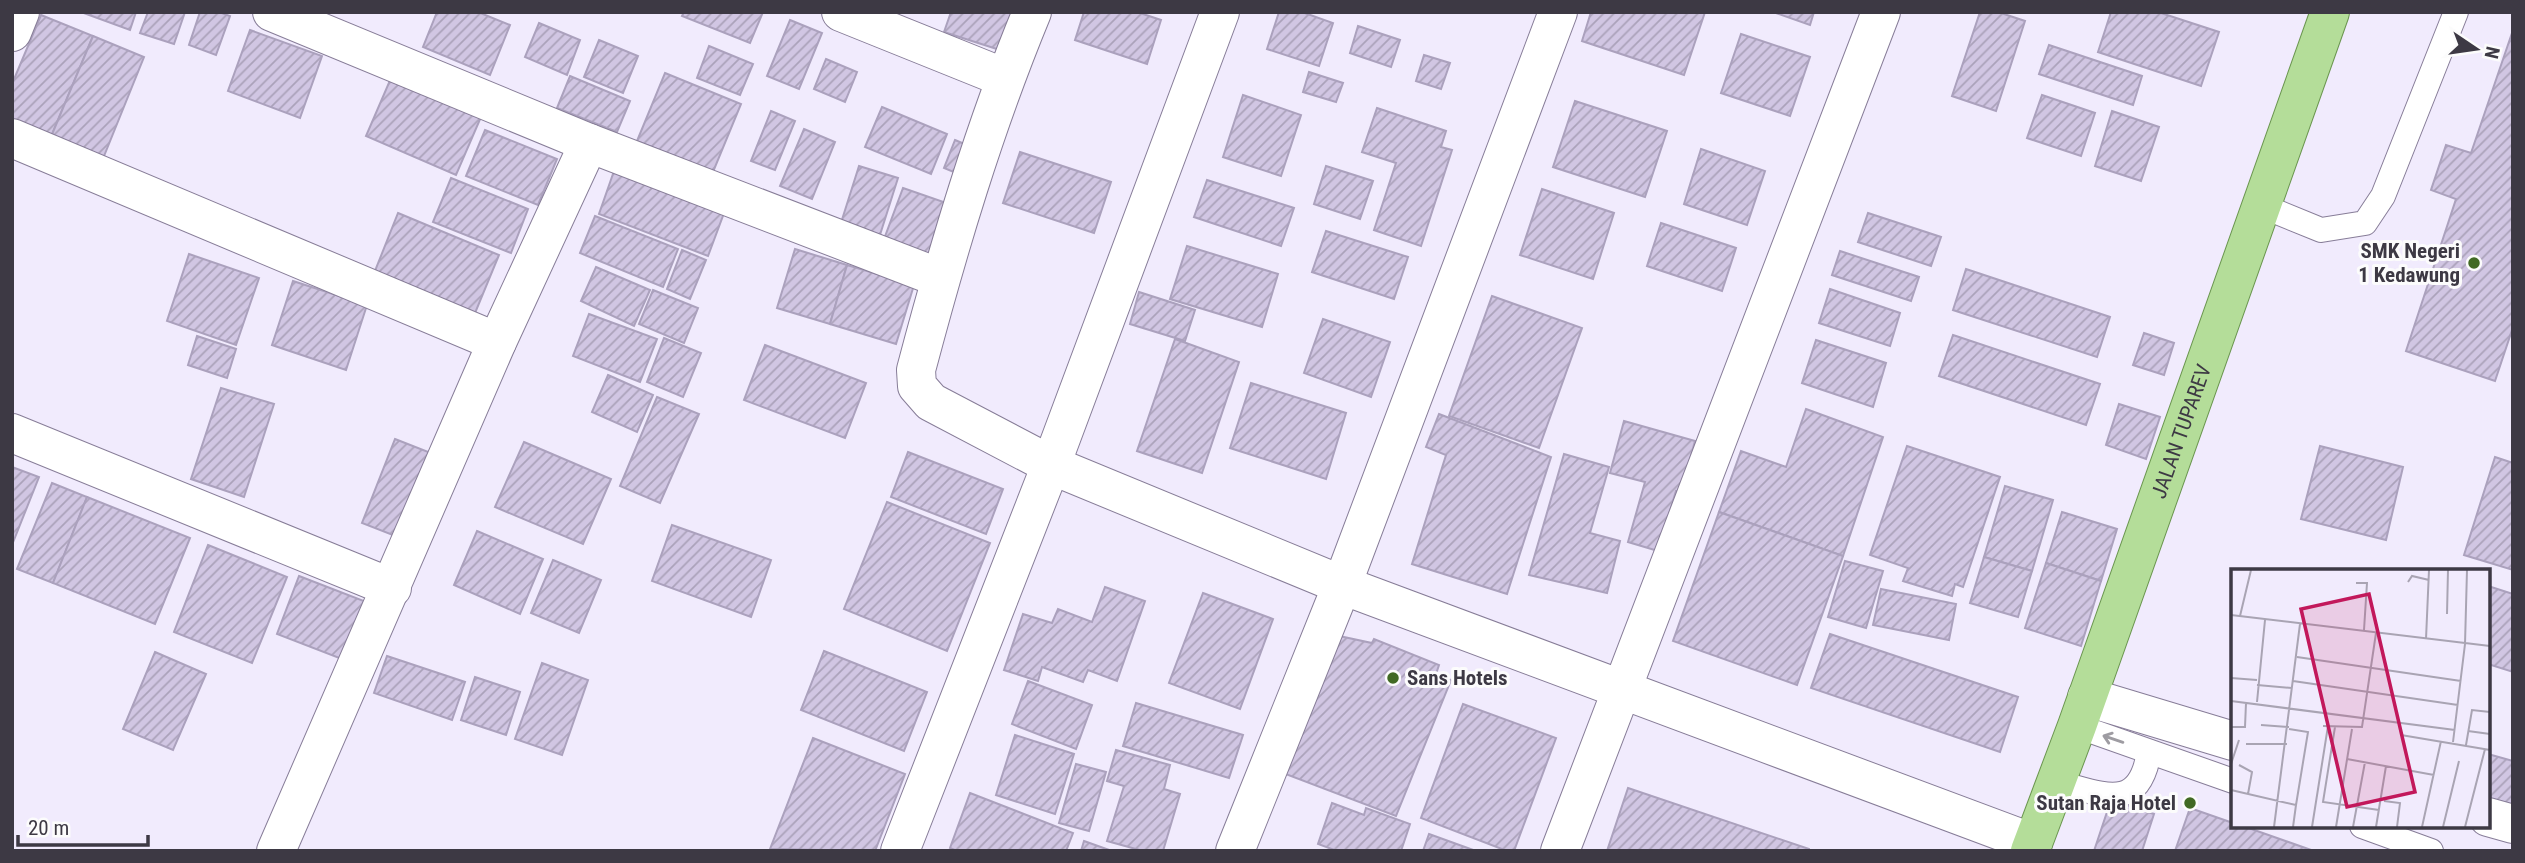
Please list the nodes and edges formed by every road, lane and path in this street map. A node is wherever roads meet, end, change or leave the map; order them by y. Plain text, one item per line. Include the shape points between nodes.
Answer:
1 (20, 12) edge
2 (272, 12) edge
3 (841, 12) edge
4 (1032, 12) edge
5 (1220, 12) edge
6 (1558, 12) edge
7 (1881, 12) edge
8 (2330, 12) edge
9 (2456, 12) edge
10 (12, 32) edge
11 (1004, 78) junction
12 (12, 138) edge
13 (589, 144) junction
14 (2262, 206) junction
15 (940, 278) junction
16 (497, 342) junction
17 (12, 433) edge
18 (1051, 465) junction
19 (1342, 585) junction
20 (392, 589) junction
21 (1624, 689) junction
22 (2082, 712) junction
23 (2231, 741) edge
24 (2149, 752) junction
25 (2231, 780) edge
26 (2055, 782) junction
27 (2490, 818) edge
28 (2513, 824) edge
29 (2367, 828) edge
30 (2031, 847) edge
31 (276, 851) edge
32 (900, 851) edge
33 (1235, 851) edge
34 (1560, 851) edge
35 (2431, 851) edge

1 - 10 street
2 - 13 street
3 - 11 street
4 - 11 street
5 - 18 street
6 - 19 street
7 - 21 street
8 - 14 main road, JALAN TUPAREV
9 - 14 lane via 2383,196 2365,223 2321,230
11 - 15 street
12 - 16 street
13 - 15 street
13 - 16 street
14 - 22 main road, JALAN TUPAREV
15 - 18 street via 916,370 918,386 931,402
16 - 20 street
17 - 20 street
18 - 19 street
18 - 32 street
19 - 21 street
19 - 33 street
20 - 31 street
21 - 30 street
21 - 34 street
22 - 23 street
24 -> 22 lane
22 - 26 main road, JALAN TUPAREV
24 - 25 lane
24 - 26 lane via 2138,787 2126,795
26 - 30 main road, JALAN TUPAREV
27 - 28 street
29 - 35 lane

